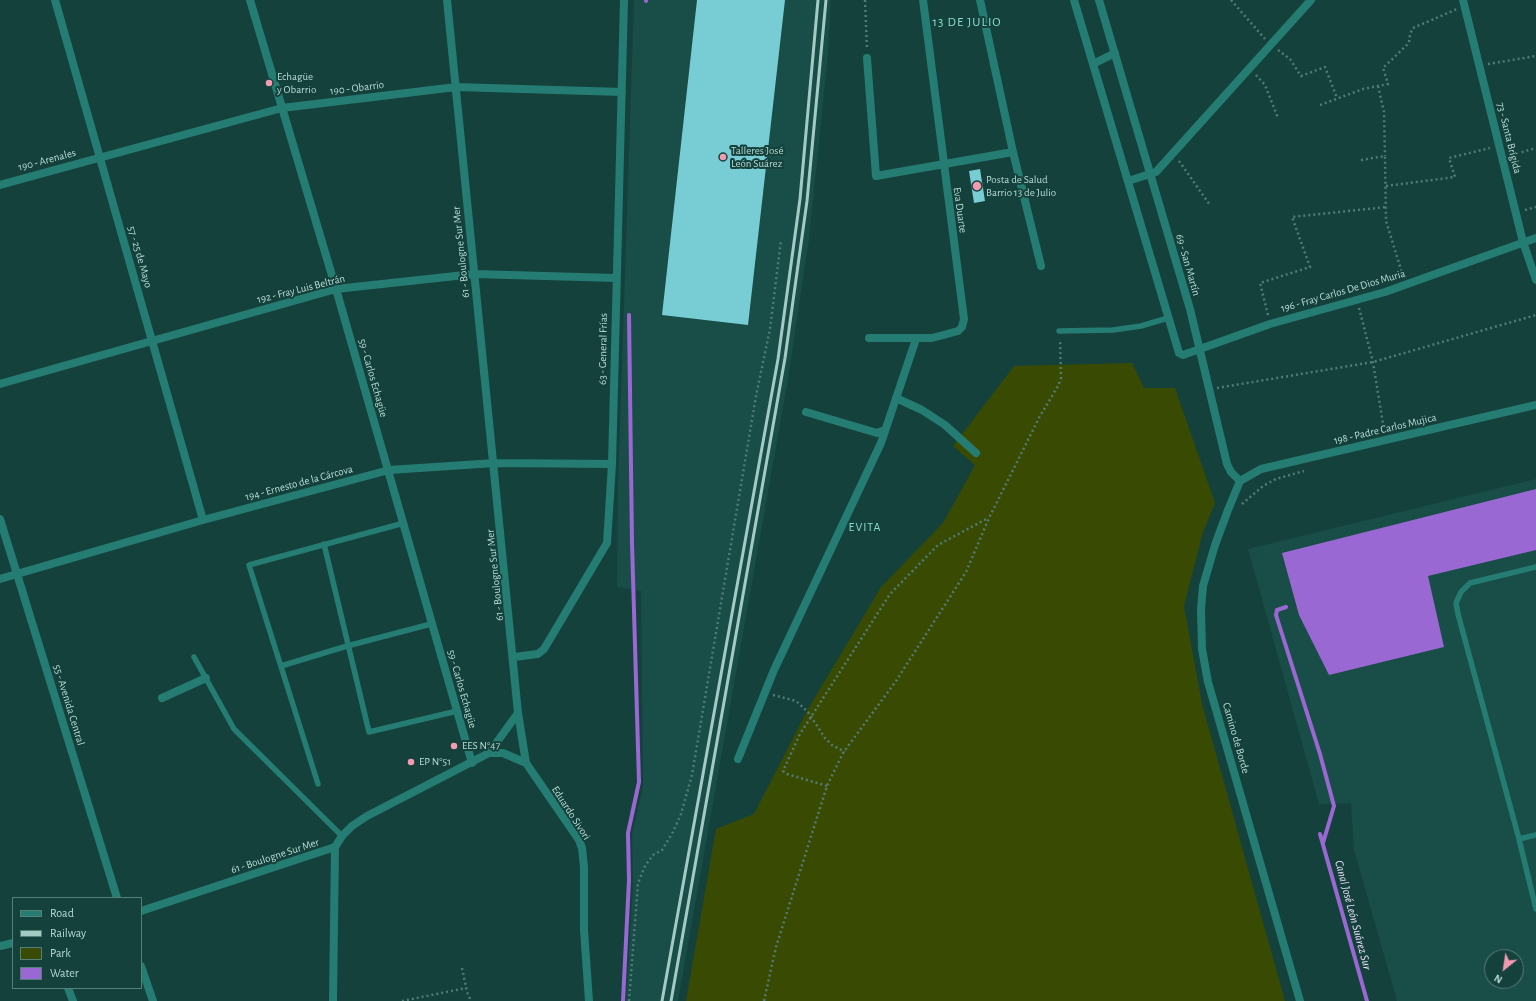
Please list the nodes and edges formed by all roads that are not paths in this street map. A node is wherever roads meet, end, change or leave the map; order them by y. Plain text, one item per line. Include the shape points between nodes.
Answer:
1 (55, 0) edge
2 (250, 0) edge
3 (447, 0) edge
4 (624, 0) edge
5 (923, 0) edge
6 (980, 0) edge
7 (1074, 0) edge
8 (1099, 0) edge
9 (1311, 0) edge
10 (1464, 3) edge
11 (1115, 53) junction
12 (868, 58) road end
13 (1093, 64) junction
14 (456, 87) junction
15 (622, 92) junction
16 (282, 108) junction
17 (1013, 152) junction
18 (100, 157) junction
19 (943, 164) junction
20 (1151, 175) junction
21 (1128, 181) junction
22 (0, 184) edge
23 (1536, 238) edge
24 (1523, 242) junction
25 (1041, 266) dead end
26 (474, 274) junction
27 (616, 278) junction
28 (1536, 280) edge
29 (336, 289) junction
30 (1168, 318) junction
31 (1059, 331) road end
32 (869, 338) dead end
33 (916, 339) junction
34 (153, 342) junction
35 (1199, 350) junction
36 (0, 384) edge
37 (896, 398) junction
38 (1536, 405) edge
39 (806, 412) dead end
40 (885, 430) junction
41 (976, 453) dead end
42 (495, 463) junction
43 (612, 464) junction
44 (389, 470) junction
45 (1240, 481) junction
46 (0, 519) edge
47 (203, 520) junction
48 (404, 523) junction
49 (324, 544) junction
50 (1536, 567) edge
51 (16, 574) junction
52 (0, 578) edge
53 (431, 624) junction
54 (347, 646) junction
55 (194, 657) dead end
56 (514, 657) junction
57 (281, 666) junction
58 (206, 678) junction
59 (162, 698) dead end
60 (457, 711) junction
61 (518, 713) junction
62 (489, 753) junction
63 (738, 759) dead end
64 (472, 763) junction
65 (526, 763) junction
66 (318, 784) dead end
67 (1536, 835) edge
68 (342, 836) junction
69 (1519, 839) junction
70 (335, 847) junction
71 (117, 897) edge
72 (1536, 909) edge
73 (142, 911) edge
74 (12, 943) edge
75 (0, 946) edge
76 (142, 969) edge
77 (68, 989) edge
78 (73, 1001) edge
79 (154, 1001) edge
80 (333, 1001) edge
81 (589, 1001) edge
82 (1300, 1001) edge

1 - 18 street, 57 - 25 de Mayo
2 - 16 street, 59 - Carlos Echagüe
3 - 14 street, 61 - Boulogne Sur Mer
4 - 15 street, 63 - General Frías
5 - 19 street, Eva Duarte
6 - 17 street
7 - 13 street
8 - 11 street, 69 - San Martín
9 - 20 street via 1174,154
10 - 24 street, 73 - Santa Brígida
11 - 13 street
11 - 20 street, 69 - San Martín
12 - 19 street via 876,176
13 - 21 street
14 - 15 street, 190 - Obarrio
14 - 16 street, 190 - Obarrio
14 - 26 street, 61 - Boulogne Sur Mer
15 - 27 street, 63 - General Frías
16 - 18 street, 190 - Obarrio
16 - 29 street, 59 - Carlos Echagüe
17 - 19 street
17 - 25 street
18 - 22 street, 190 - Arenales
18 - 34 street, 57 - 25 de Mayo
19 - 33 street, Eva Duarte via 964,319 958,331 932,338
20 - 21 street
20 - 35 street, 69 - San Martín via 1190,309
21 - 30 street
23 - 24 street, 196 - Fray Carlos De Dios Muria
24 - 28 street, 73 - Santa Brígida
24 - 35 street, 196 - Fray Carlos De Dios Muria via 1406,284 1270,324
26 - 27 street, 192 - Fray Luis Beltrán
26 - 29 street, 192 - Fray Luis Beltrán
26 - 42 street, 61 - Boulogne Sur Mer
27 - 43 street, 63 - General Frías
29 - 34 street, 192 - Fray Luis Beltrán
29 - 44 street, 59 - Carlos Echagüe
30 - 31 lane via 1141,326 1113,330
30 - 35 street, 196 - Fray Carlos De Dios Muria via 1179,353 1183,355
32 - 33 street, Eva Duarte
33 - 37 street
34 - 36 street, 192 - Fray Luis Beltrán
34 - 47 street, 57 - 25 de Mayo
35 - 45 street, 69 - San Martín via 1227,464
37 - 40 street
37 - 41 street via 922,410 945,425
38 - 45 street, 198 - Padre Carlos Mujica via 1261,469
39 - 40 street via 877,433
40 - 63 street via 765,693
42 - 43 street, 194 - Ernesto de la Cárcova
42 - 44 street, 194 - Ernesto de la Cárcova
42 - 56 street, 61 - Boulogne Sur Mer
43 - 56 street, 63 - General Frías via 607,543 604,551 544,649 538,654
44 - 47 street, 194 - Ernesto de la Cárcova
44 - 48 street, 59 - Carlos Echagüe
45 - 82 street, Camino de Borde via 1215,545 1203,586 1202,649 1210,689
46 - 51 street, 55 - Avenida Central
47 - 51 street, 194 - Ernesto de la Cárcova
48 - 49 lane
48 - 53 street, 59 - Carlos Echagüe
49 - 54 lane
49 - 57 lane via 249,565
50 - 69 lane via 1470,583 1461,592 1456,603
51 - 52 street, 194 - Ernesto de la Cárcova
51 - 71 street, 55 - Avenida Central
53 - 54 lane
53 - 60 street, 59 - Carlos Echagüe
54 - 57 lane
54 - 60 lane via 369,732
55 - 58 lane
56 - 61 street, 61 - Boulogne Sur Mer
57 - 66 lane
58 - 59 street
58 - 68 lane via 234,729
60 - 64 street, 59 - Carlos Echagüe
61 - 62 street, 61 - Boulogne Sur Mer
61 - 65 street, Eduardo Sivori
62 - 64 street, 61 - Boulogne Sur Mer
62 - 65 street via 504,753
64 - 68 street, 61 - Boulogne Sur Mer via 367,816
65 - 81 street, Eduardo Sivori via 582,848
67 - 69 lane
68 - 70 street, 61 - Boulogne Sur Mer
69 - 72 lane
70 - 73 street, 61 - Boulogne Sur Mer
70 - 80 street
74 - 75 street
76 - 79 street
77 - 78 street

